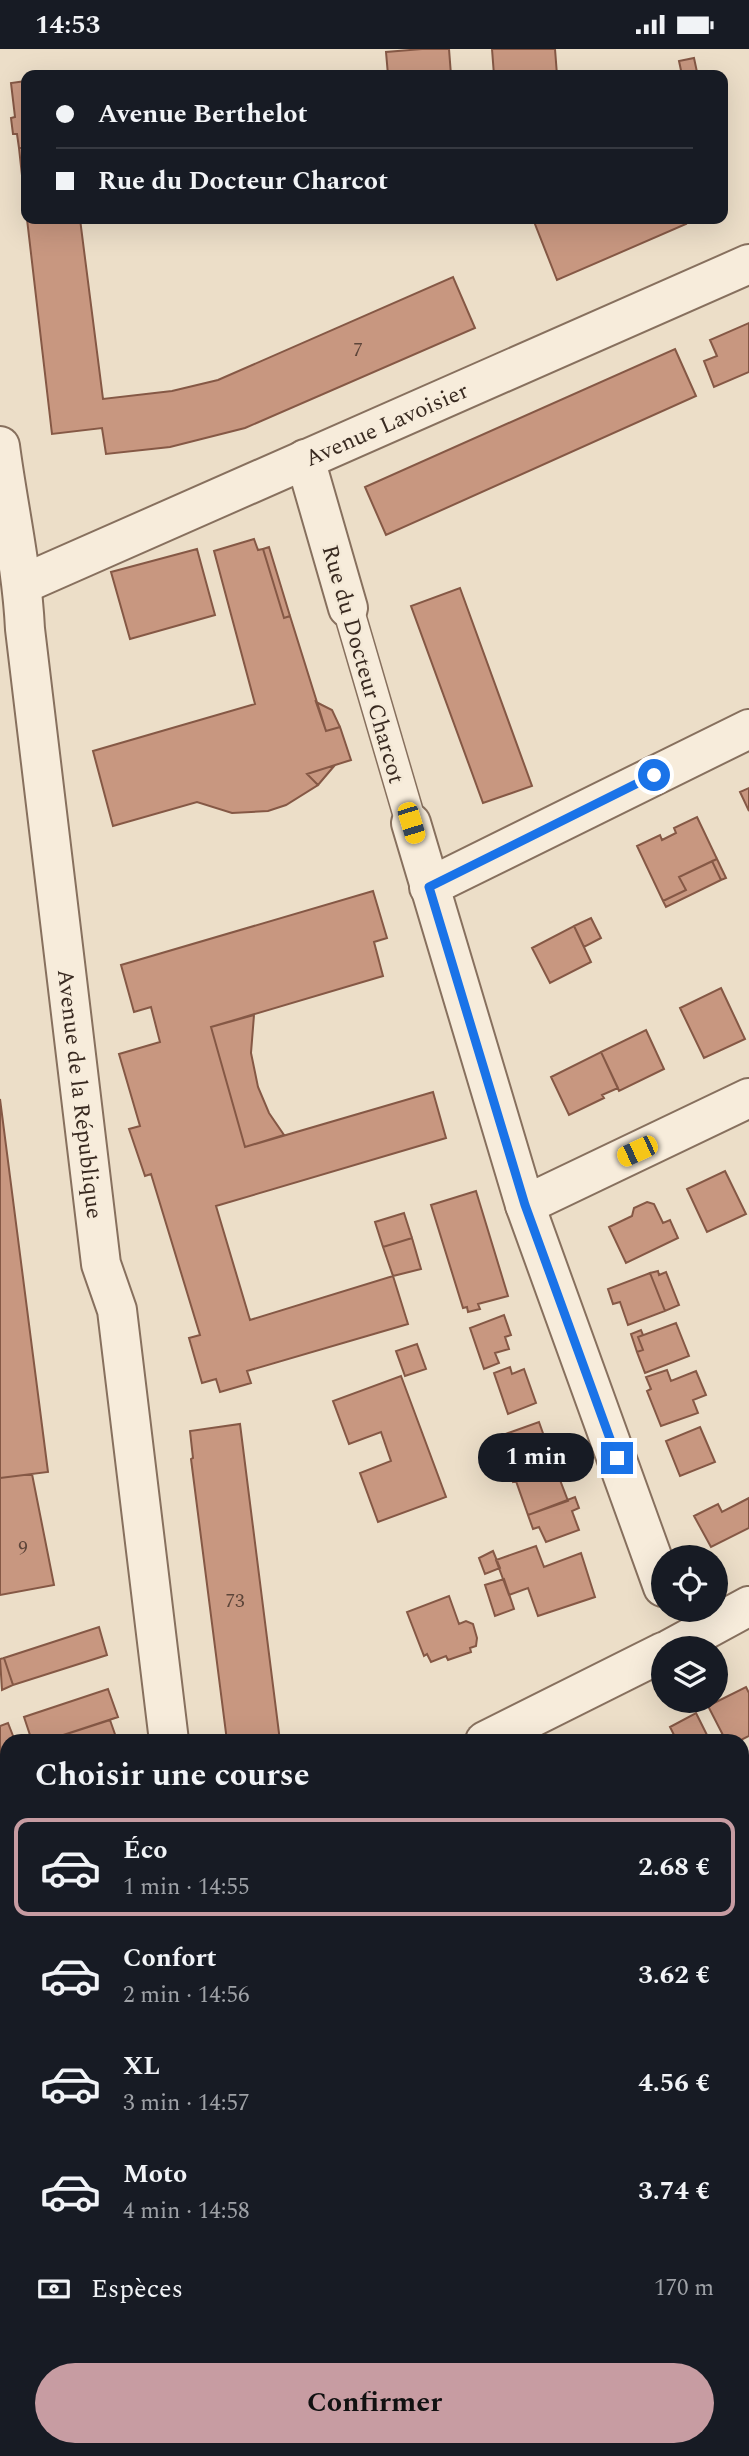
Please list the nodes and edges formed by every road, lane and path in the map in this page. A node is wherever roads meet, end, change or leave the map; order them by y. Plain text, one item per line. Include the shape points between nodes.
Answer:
1 (749, 264) edge
2 (0, 446) edge
3 (305, 459) junction
4 (4, 512) edge
5 (23, 584) junction
6 (348, 608) joint
7 (12, 632) edge
8 (749, 729) edge
9 (411, 823) joint
10 (429, 887) junction
11 (749, 1098) edge
12 (525, 1205) junction
13 (651, 1554) edge
14 (749, 1606) edge
15 (678, 1636) edge
16 (651, 1650) edge
17 (168, 1734) edge
18 (498, 1734) edge

1 - 3 street, Avenue Lavoisier
2 - 4 street, Avenue de la République
3 - 5 street, Avenue Lavoisier
3 - 6 street, Rue du Docteur Charcot
4 - 5 street, Avenue de la République
5 - 7 street, Avenue de la République
6 - 9 street, Rue du Docteur Charcot
7 - 17 street, Avenue de la République via 102,1264 117,1310
8 - 10 street
9 - 10 street, Rue du Docteur Charcot
10 - 12 street, Rue du Docteur Charcot
11 - 12 street
12 - 13 street, Rue du Docteur Charcot
14 - 15 street
16 - 18 street

